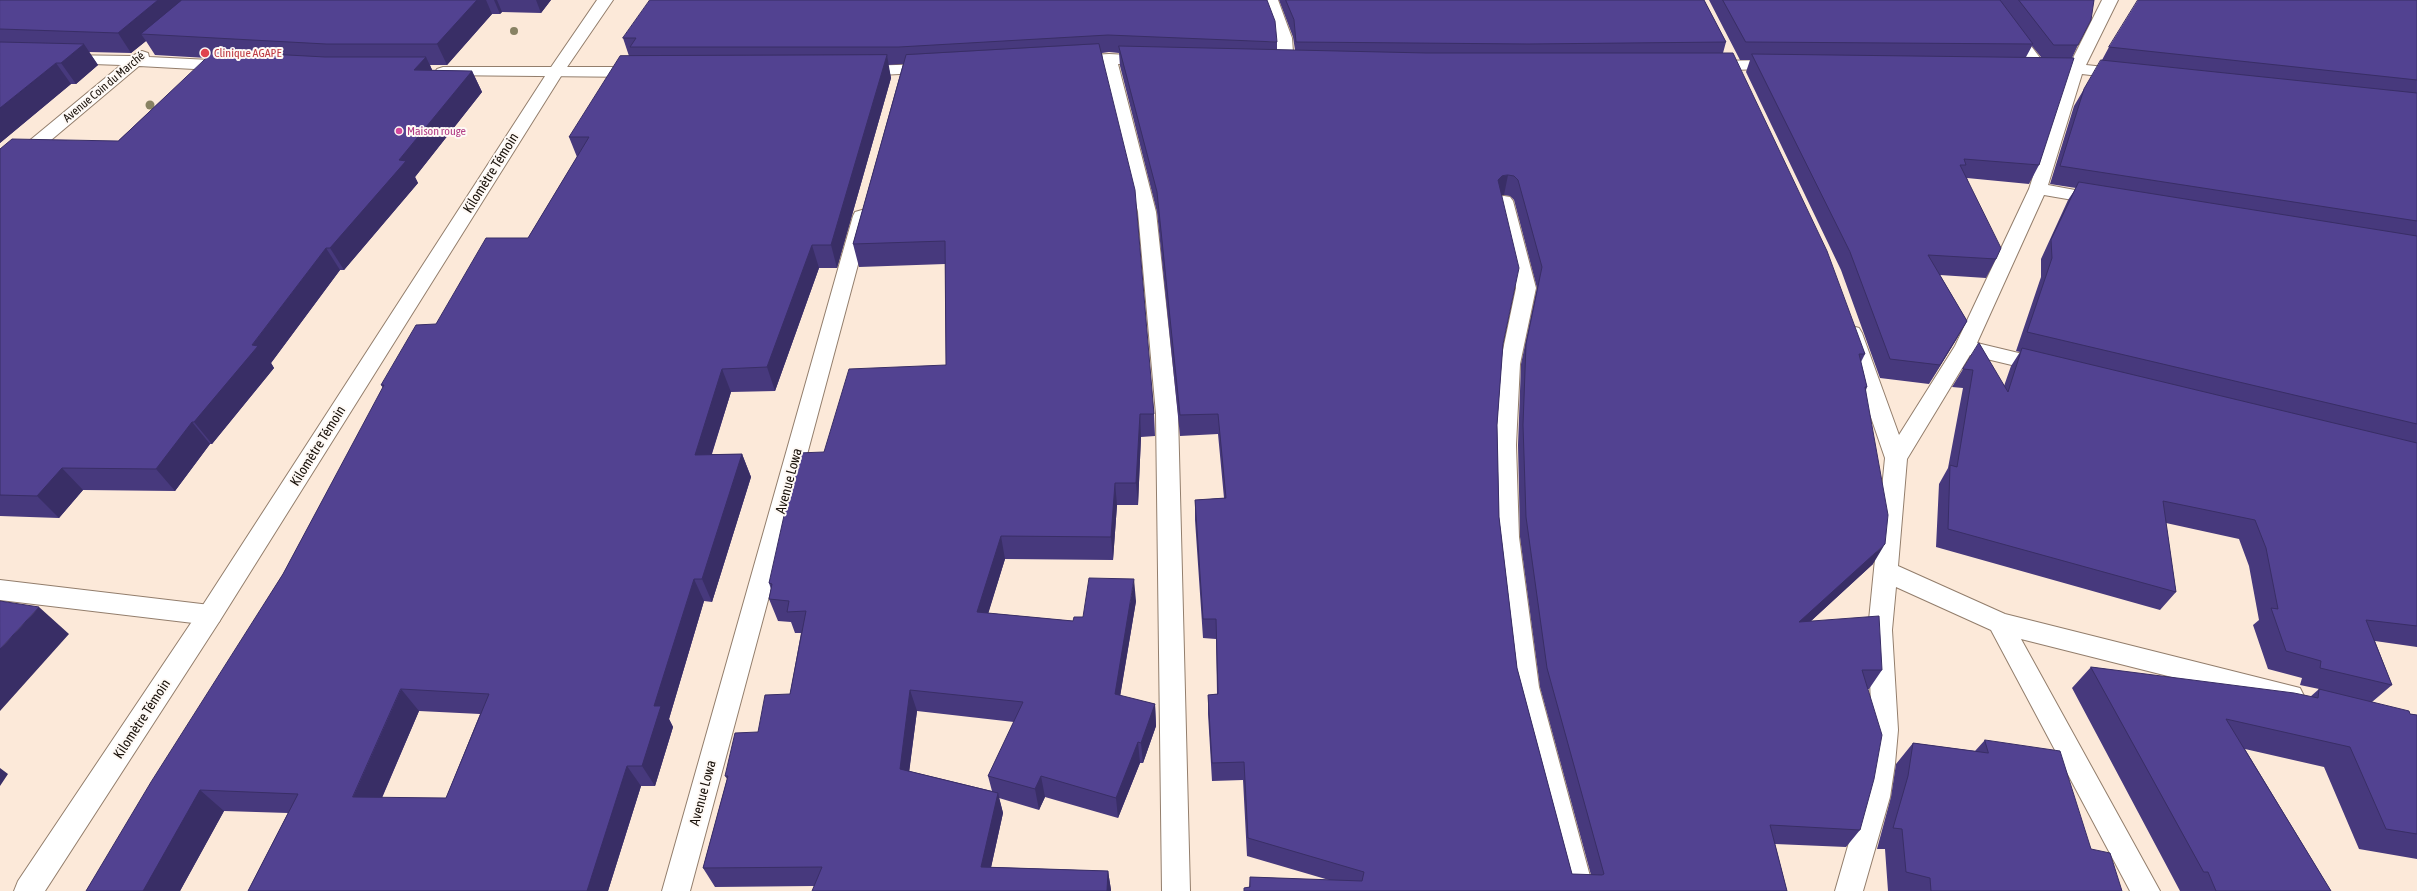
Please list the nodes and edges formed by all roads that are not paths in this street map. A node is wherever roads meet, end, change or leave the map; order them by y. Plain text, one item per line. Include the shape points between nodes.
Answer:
1 (605, 0) edge
2 (1270, 0) edge
3 (1988, 0) edge
4 (2110, 0) edge
5 (154, 45) edge
6 (1724, 46) edge
7 (53, 58) edge
8 (1109, 59) junction
9 (137, 60) junction
10 (1163, 61) edge
11 (1061, 62) edge
12 (1795, 65) edge
13 (1302, 66) edge
14 (1695, 66) edge
15 (1734, 66) junction
16 (245, 67) edge
17 (950, 68) edge
18 (2076, 69) junction
19 (847, 71) edge
20 (902, 71) junction
21 (430, 72) edge
22 (657, 72) edge
23 (555, 73) junction
24 (2140, 76) edge
25 (1743, 86) edge
26 (896, 94) edge
27 (0, 174) edge
28 (2038, 188) junction
29 (868, 193) edge
30 (1504, 201) edge
31 (2115, 202) edge
32 (1846, 316) edge
33 (1965, 347) junction
34 (2065, 371) edge
35 (1896, 458) junction
36 (1887, 572) junction
37 (0, 590) edge
38 (210, 615) junction
39 (2000, 623) junction
40 (2316, 702) edge
41 (28, 891) edge
42 (676, 891) edge
43 (1176, 891) edge
44 (1580, 891) edge
45 (1849, 891) edge
46 (2146, 891) edge

1 - 23 street, Kilomètre Témoin
2 - 13 street via 1284,38 1278,65
3 - 18 street via 2031,68
4 - 18 street
5 - 9 street, Avenue Coin du Marché
6 - 15 street
7 - 9 street
8 - 10 street
8 - 11 street
8 - 43 street via 1147,212 1168,414
9 - 16 street
9 - 27 street, Avenue Coin du Marché
12 - 15 street
14 - 15 street
15 - 25 street
17 - 20 street
18 - 24 street
18 - 28 street
19 - 20 street
20 - 26 street
21 - 23 street
22 - 23 street
23 - 38 street, Kilomètre Témoin
28 - 31 street
28 - 33 street
29 - 42 street, Avenue Lowa
30 - 44 street via 1526,288 1510,364 1505,445 1507,537 1526,687
32 - 35 street
33 - 34 street
33 - 35 street
35 - 36 street
36 - 39 street
36 - 45 street via 1880,630 1885,730 1882,764 1876,797
37 - 38 street
38 - 41 street, Kilomètre Témoin
39 - 40 street
39 - 46 street

